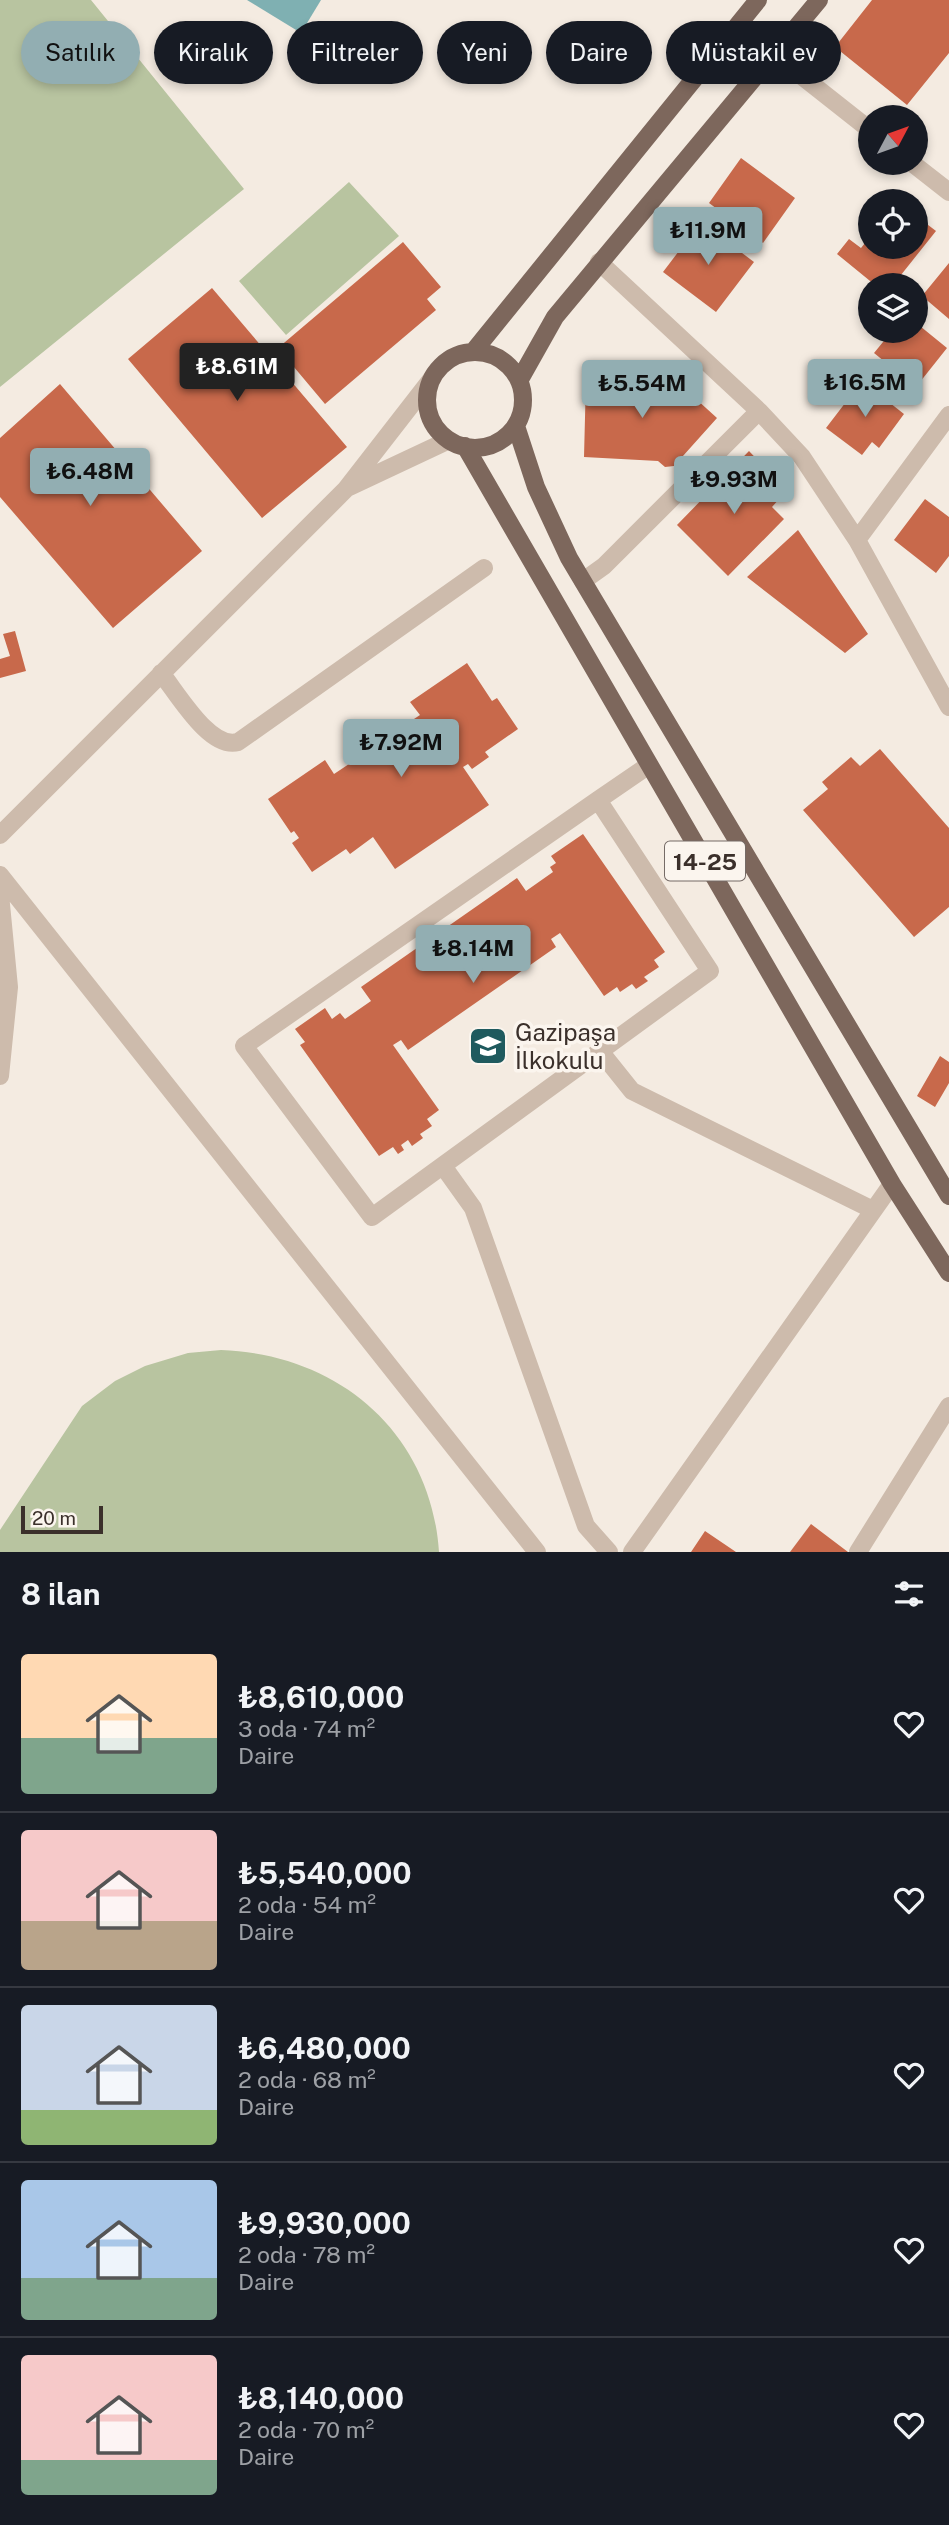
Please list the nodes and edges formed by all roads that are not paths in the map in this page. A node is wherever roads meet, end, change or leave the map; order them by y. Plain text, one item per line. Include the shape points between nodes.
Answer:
1 (758, 0) edge
2 (819, 0) edge
3 (802, 21) edge
4 (750, 84) edge
5 (812, 84) edge
6 (858, 121) edge
7 (927, 175) edge
8 (949, 192) edge
9 (599, 262) junction
10 (473, 352) junction
11 (433, 377) junction
12 (519, 381) junction
13 (759, 411) junction
14 (949, 415) edge
15 (516, 426) junction
16 (457, 443) junction
17 (346, 489) junction
18 (857, 540) junction
19 (484, 568) dead end
20 (583, 581) junction
21 (161, 673) junction
22 (949, 707) edge
23 (649, 765) junction
24 (598, 800) junction
25 (0, 835) edge
26 (0, 875) edge
27 (0, 894) edge
28 (600, 1051) junction
29 (0, 1076) edge
30 (443, 1166) junction
31 (891, 1184) junction
32 (949, 1196) edge
33 (873, 1210) junction
34 (949, 1273) edge
35 (949, 1406) edge
36 (537, 1552) edge
37 (609, 1552) edge
38 (632, 1552) edge
39 (858, 1552) edge

1 - 10 main road
2 - 3 main road
4 - 9 main road
5 - 6 street
7 - 8 street
9 - 12 main road via 555,317
9 - 13 street
10 - 11 main road via 443,364
10 - 12 main road via 505,362
11 - 16 main road, 14-25 via 428,392 433,423
11 - 17 street
12 - 15 main road, 14-25 via 523,406
13 - 18 street via 802,457
13 - 20 street via 604,566
14 - 18 street
15 - 16 main road via 488,447
15 - 20 main road, 14-25 via 536,487
16 - 17 street
16 - 23 main road, 14-25
17 - 21 street
18 - 22 street
19 - 21 street via 238,742 226,744 213,738
20 - 32 main road, 14-25
21 - 25 street
23 - 24 street
23 - 31 main road, 14-25
24 - 28 street via 710,971
24 - 30 street via 244,1046 372,1217
26 - 36 street
27 - 29 street via 9,987
28 - 30 street
28 - 33 street via 632,1091
30 - 37 street via 473,1208 586,1526
31 - 33 street
31 - 34 main road, 14-25
33 - 38 street
35 - 39 street

